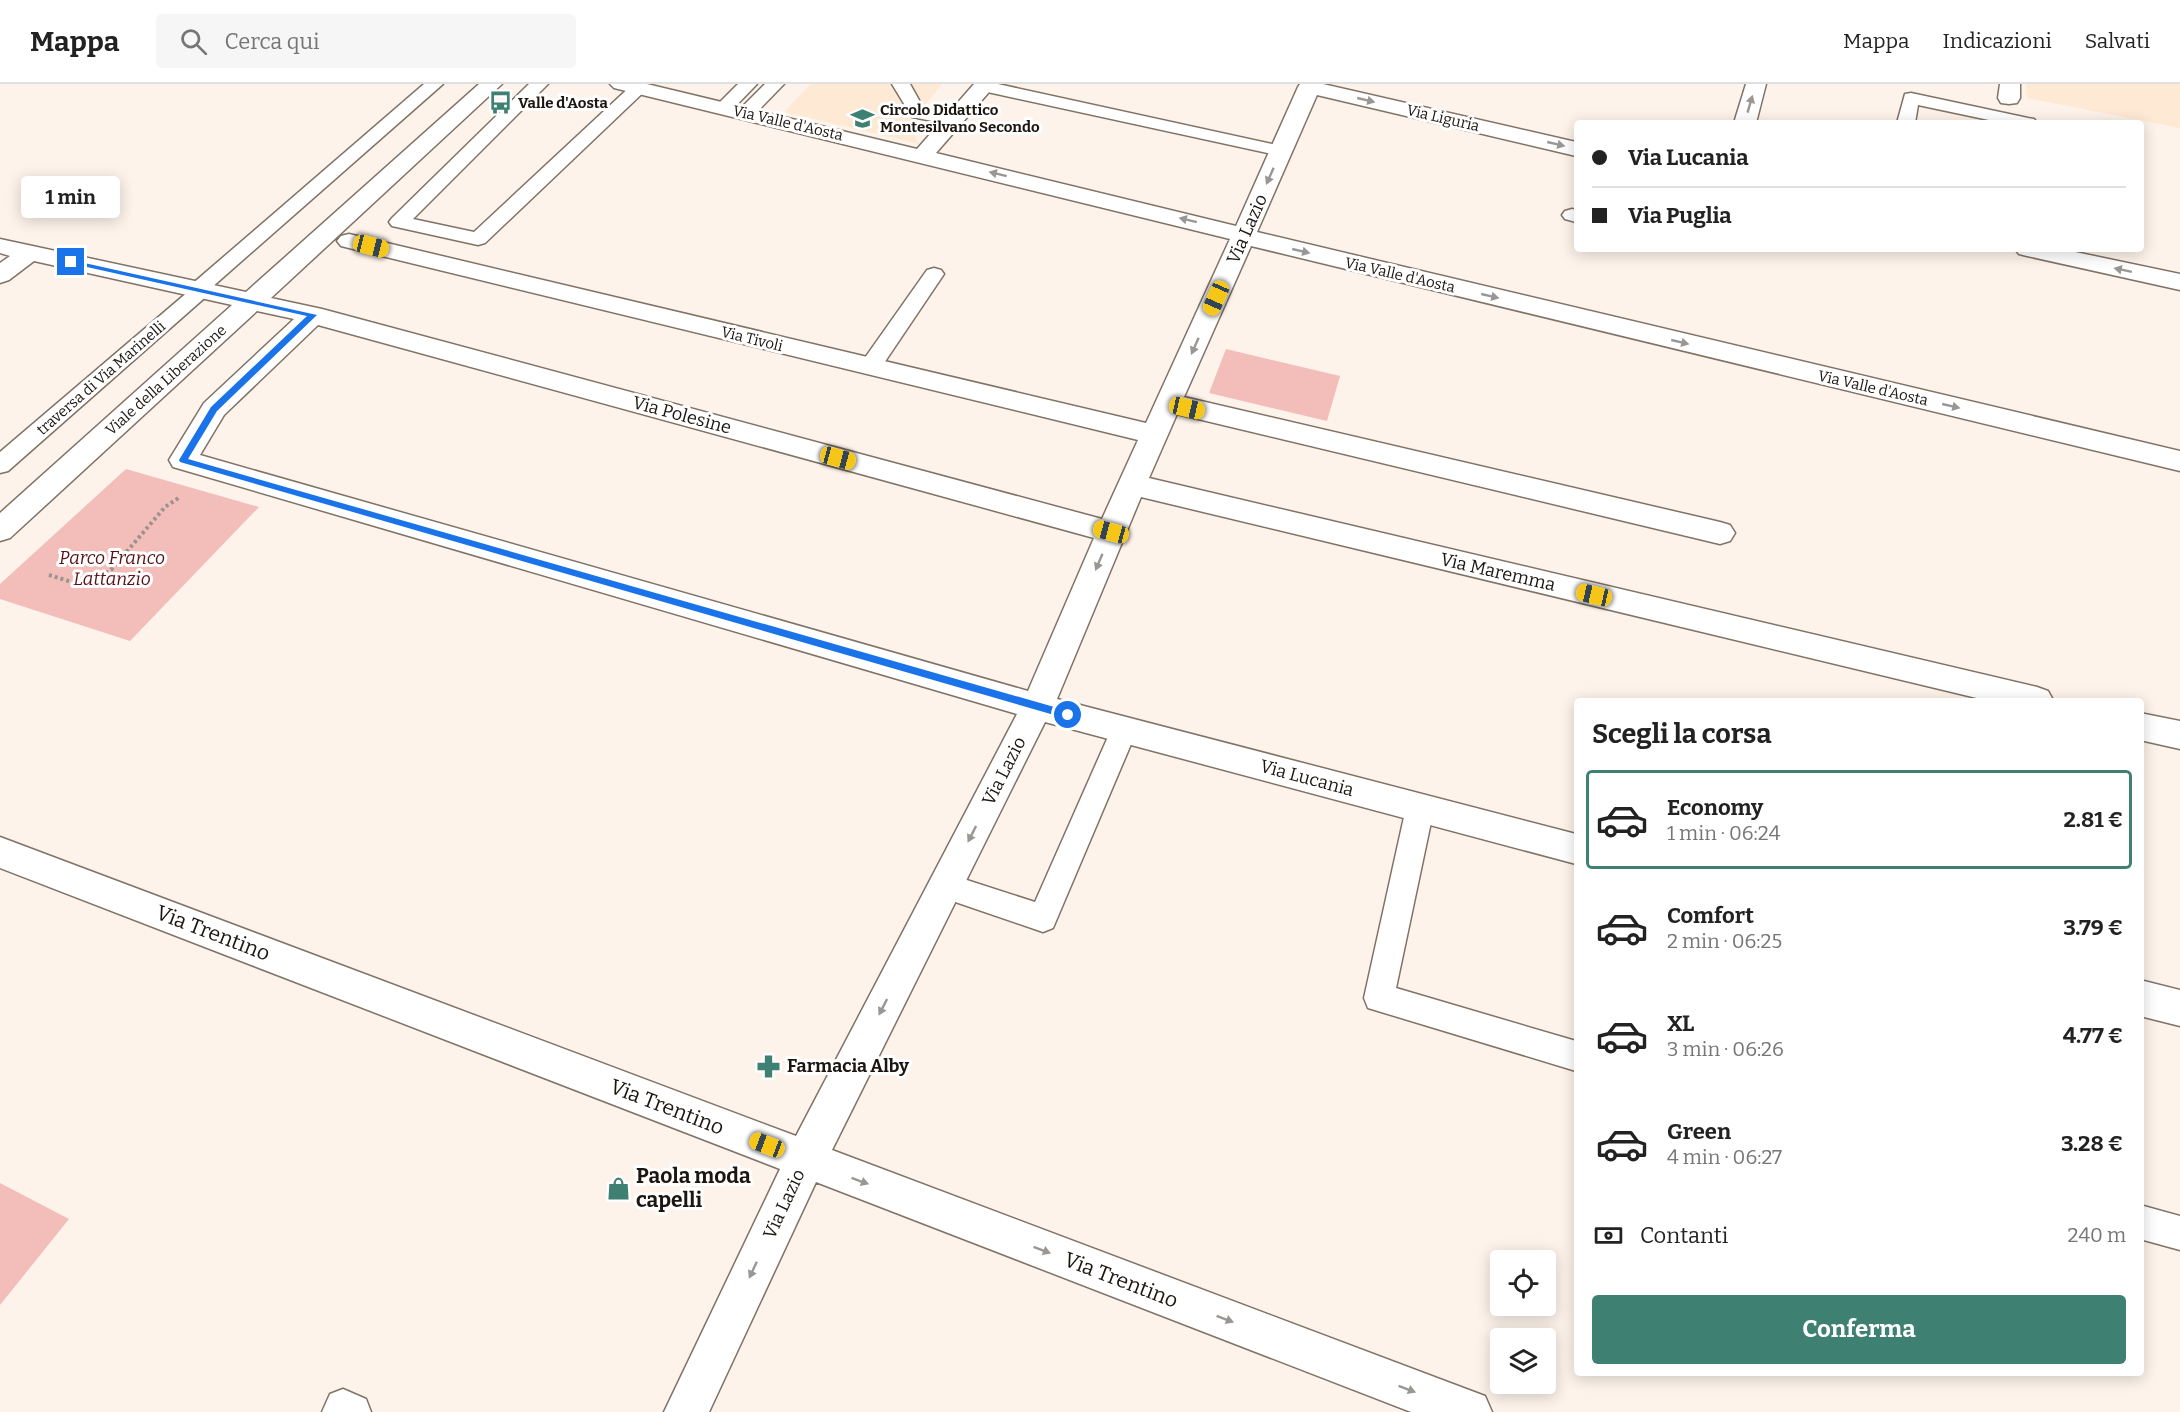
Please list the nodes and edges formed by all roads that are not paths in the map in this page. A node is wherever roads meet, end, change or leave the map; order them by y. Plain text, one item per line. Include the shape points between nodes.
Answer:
1 (434, 84) edge
2 (491, 84) edge
3 (539, 84) edge
4 (748, 84) edge
5 (775, 84) edge
6 (901, 84) edge
7 (1756, 84) edge
8 (984, 85) edge
9 (1310, 85) edge
10 (630, 86) edge
11 (2009, 100) edge
12 (724, 108) junction
13 (746, 113) junction
14 (953, 120) junction
15 (1745, 120) edge
16 (1907, 120) edge
17 (2026, 120) edge
18 (1574, 149) edge
19 (1281, 151) junction
20 (923, 155) junction
21 (1245, 235) junction
22 (349, 241) dead end
23 (0, 246) edge
24 (2041, 252) edge
25 (29, 253) junction
26 (934, 274) dead end
27 (0, 275) edge
28 (2180, 282) edge
29 (200, 290) junction
30 (252, 301) junction
31 (313, 315) junction
32 (870, 367) junction
33 (1169, 403) junction
34 (1155, 435) junction
35 (2180, 461) edge
36 (0, 465) edge
37 (1134, 485) junction
38 (0, 530) edge
39 (1111, 532) junction
40 (1720, 533) dead end
41 (2029, 698) edge
42 (1037, 707) junction
43 (2144, 727) edge
44 (1124, 730) junction
45 (2180, 735) edge
46 (1420, 808) junction
47 (1574, 848) edge
48 (0, 852) edge
49 (945, 886) junction
50 (2144, 999) edge
51 (2180, 1008) edge
52 (1574, 1055) edge
53 (805, 1160) junction
54 (2144, 1223) edge
55 (2180, 1233) edge
56 (340, 1412) edge
57 (353, 1412) edge
58 (686, 1412) edge
59 (1469, 1412) edge

1 - 29 lane, traversa di Via Marinelli
2 - 30 street, Viale della Liberazione
3 - 10 lane via 399,222 478,239
4 - 12 lane
5 - 13 lane
6 - 14 lane via 918,113
15 -> 7 street
8 - 14 street
8 - 19 lane
9 -> 18 street, Via Liguria
9 - 19 street, Via Lazio
10 - 12 street, Via Valle d'Aosta
11 - 16 lane via 1911,98
11 - 17 lane
12 - 13 street, Via Valle d'Aosta
13 - 20 street, Via Valle d'Aosta
14 - 20 street
19 -> 21 street, Via Lazio
21 -> 20 street, Via Valle d'Aosta
21 -> 33 street, Via Lazio
21 -> 35 street, Via Valle d'Aosta
22 - 32 street, Via Tivoli
23 - 25 street, Via Polesine
28 -> 24 street
25 - 27 street
25 - 29 street, Via Polesine
26 - 32 lane
29 - 30 street, Via Polesine
29 - 36 lane, traversa di Via Marinelli
30 - 31 street, Via Polesine
30 - 38 street, Viale della Liberazione
31 - 39 street, Via Polesine
31 - 42 street, Via Lucania via 214,409 183,460
32 - 34 street, Via Tivoli
33 - 34 street, Via Lazio
33 - 40 street
34 - 37 street, Via Lazio
37 - 39 street, Via Lazio
37 - 41 street, Via Maremma
39 -> 42 street, Via Lazio
42 - 44 street, Via Lucania
42 -> 49 street, Via Lazio
43 - 45 street
44 - 46 street, Via Lucania
44 - 49 lane via 1043,918
46 - 47 street, Via Lucania
46 - 52 lane via 1379,998
48 - 53 street, Via Trentino
49 -> 53 street, Via Lazio
50 - 51 street
53 -> 58 street, Via Lazio
53 -> 59 street, Via Trentino
54 - 55 lane
56 - 57 lane via 343,1407

